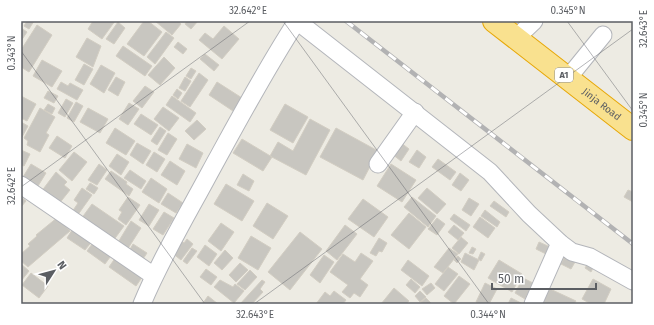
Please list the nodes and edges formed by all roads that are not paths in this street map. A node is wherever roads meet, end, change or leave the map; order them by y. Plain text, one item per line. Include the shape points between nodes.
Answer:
1 (297, 21) edge
2 (494, 21) edge
3 (534, 21) edge
4 (603, 35) dead end
5 (516, 38) junction
6 (568, 78) junction
7 (415, 112) junction
8 (633, 130) edge
9 (378, 164) dead end
10 (21, 184) edge
11 (560, 243) junction
12 (154, 276) junction
13 (633, 281) edge
14 (142, 304) edge
15 (533, 304) edge

1 - 7 street
1 - 12 street via 249,101
2 - 5 highway, Jinja Road / A1
3 - 5 street
4 - 6 street
5 - 6 highway, Jinja Road / A1
6 - 8 highway, Jinja Road / A1
7 - 9 street
7 - 11 street via 490,172 528,214
10 - 12 street
11 - 13 street via 572,252 590,256
11 - 15 street
12 - 14 street

